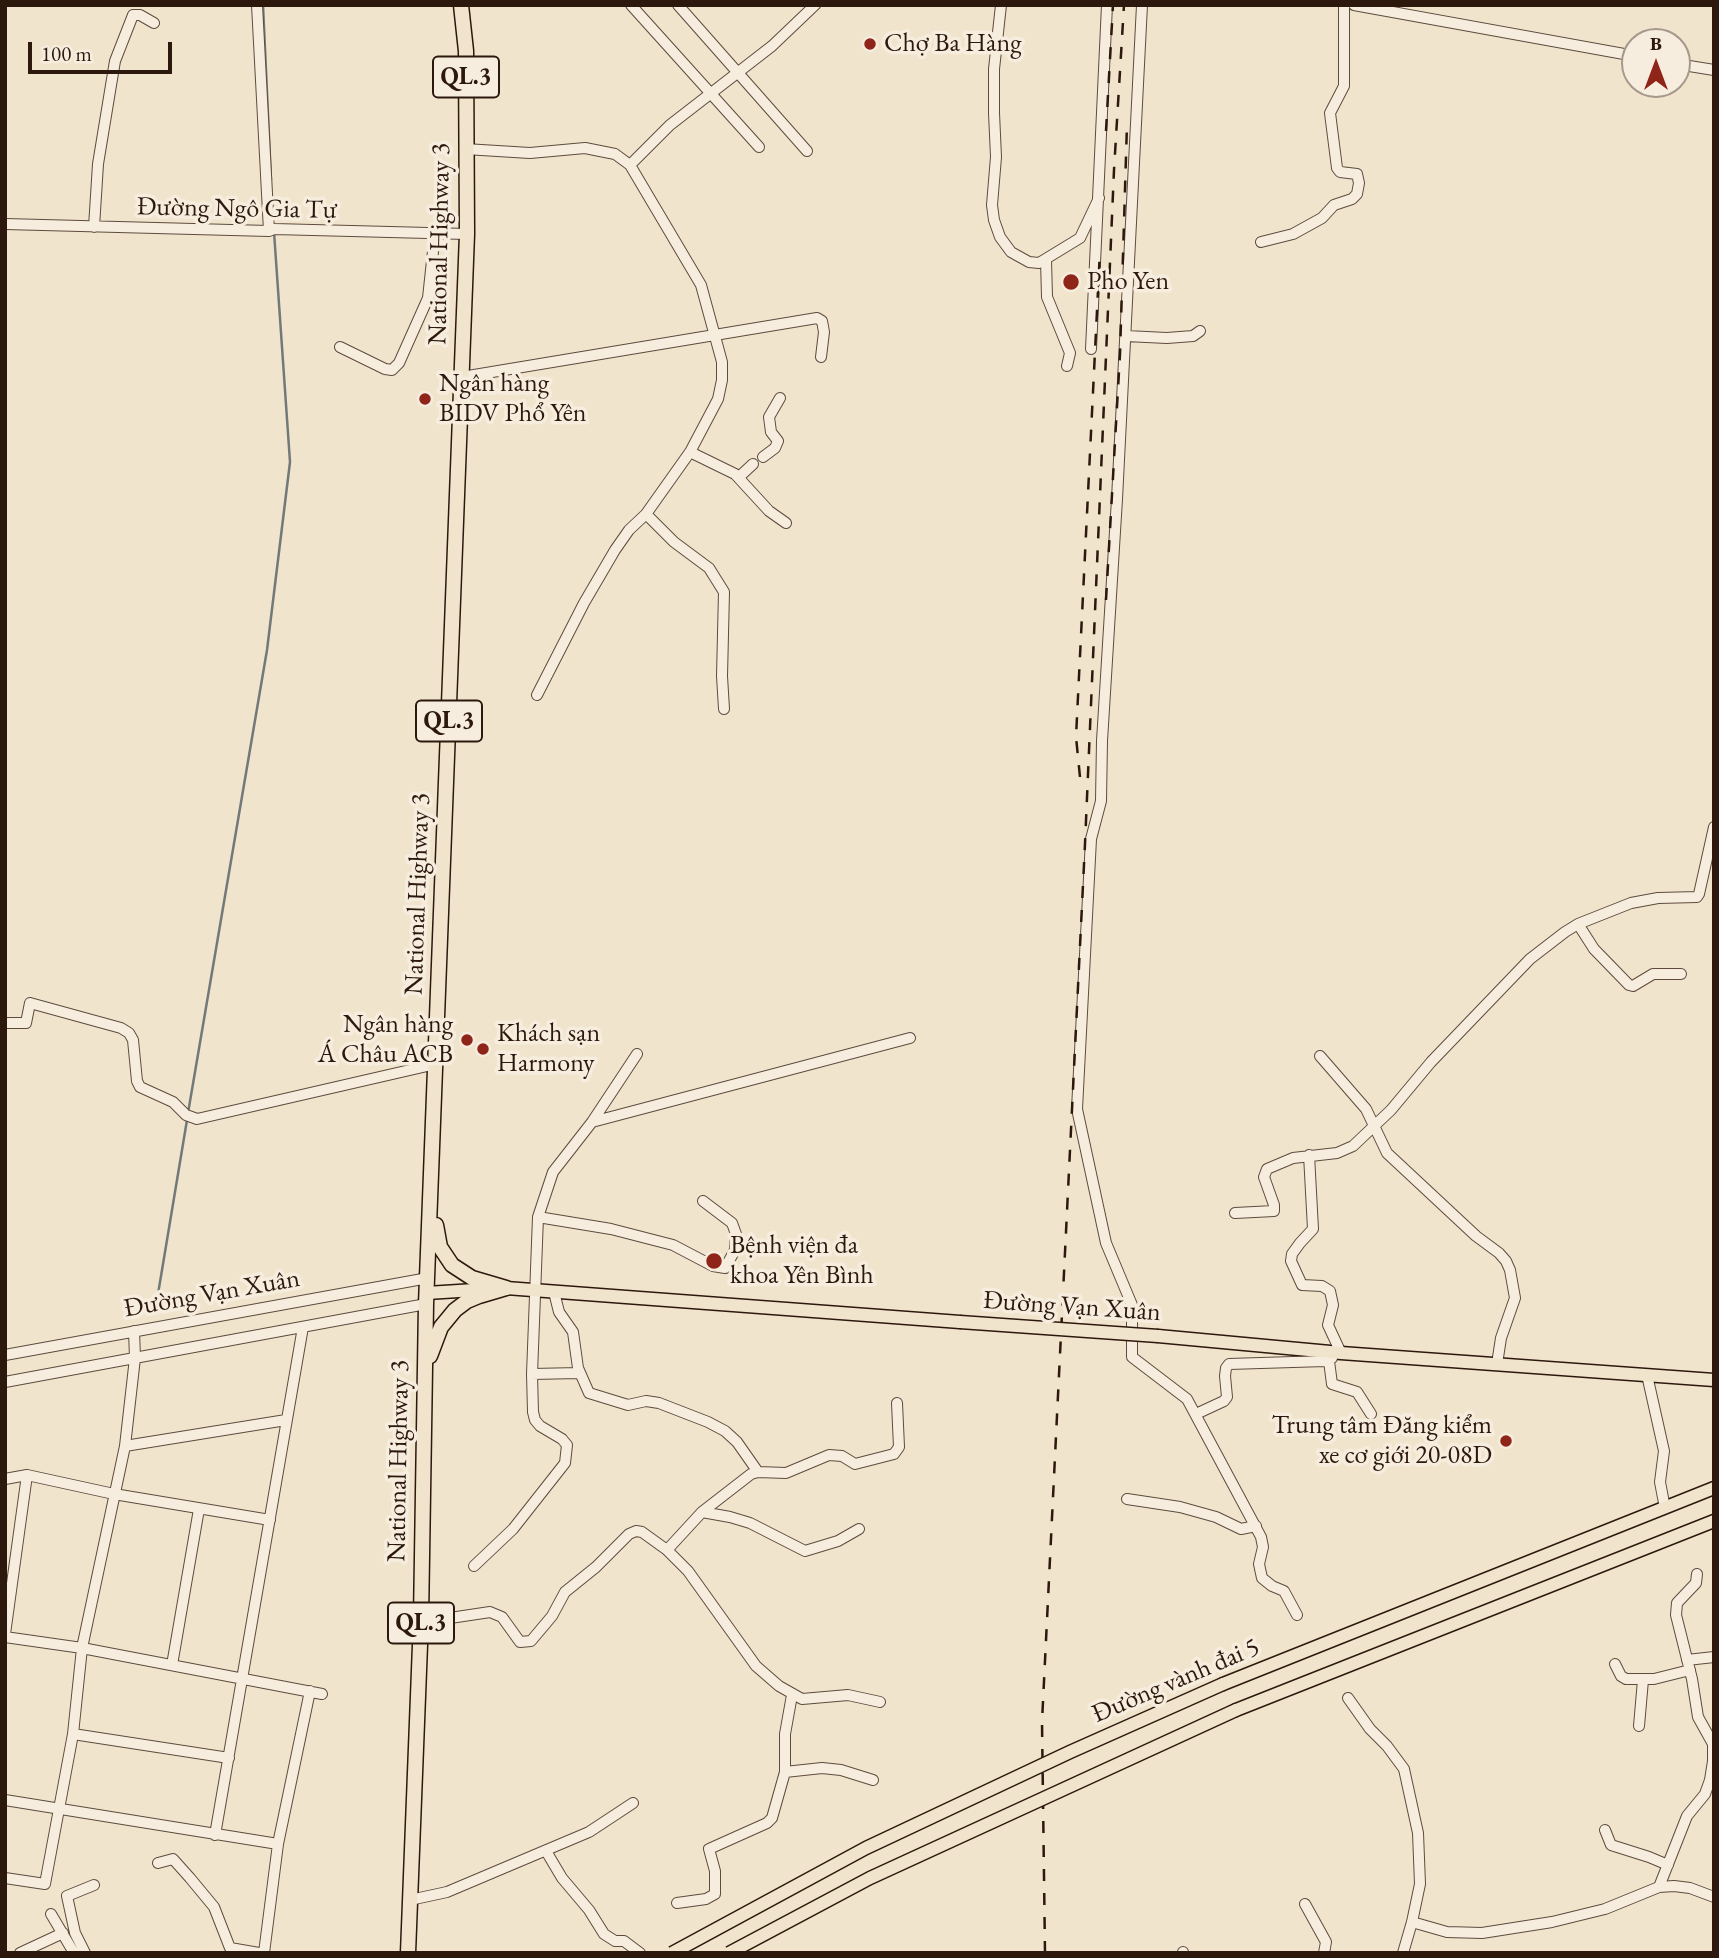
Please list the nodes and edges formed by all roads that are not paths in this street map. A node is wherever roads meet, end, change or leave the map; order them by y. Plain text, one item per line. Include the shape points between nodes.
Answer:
1 (257, 5) edge
2 (461, 5) edge
3 (631, 5) edge
4 (678, 5) edge
5 (816, 5) edge
6 (1000, 5) edge
7 (1107, 5) edge
8 (1142, 5) edge
9 (1344, 5) edge
10 (1354, 5) edge
11 (154, 23) dead end
12 (1621, 53) edge
13 (1691, 66) edge
14 (1714, 70) edge
15 (736, 73) junction
16 (710, 94) junction
17 (759, 147) dead end
18 (465, 149) junction
19 (807, 151) dead end
20 (630, 165) junction
21 (1098, 198) junction
22 (5, 224) edge
23 (94, 227) junction
24 (269, 232) junction
25 (435, 233) junction
26 (467, 234) junction
27 (1261, 242) dead end
28 (1046, 260) junction
29 (1200, 331) dead end
30 (716, 336) junction
31 (1126, 336) junction
32 (340, 346) dead end
33 (1091, 349) dead end
34 (821, 358) dead end
35 (1068, 366) dead end
36 (462, 377) junction
37 (780, 398) dead end
38 (690, 452) junction
39 (762, 457) dead end
40 (753, 464) dead end
41 (739, 477) junction
42 (646, 514) junction
43 (786, 523) dead end
44 (537, 695) dead end
45 (724, 709) dead end
46 (1714, 827) edge
47 (1578, 924) junction
48 (1681, 974) dead end
49 (5, 1023) edge
50 (910, 1038) dead end
51 (637, 1054) dead end
52 (1320, 1056) dead end
53 (436, 1064) junction
54 (592, 1122) junction
55 (1374, 1126) junction
56 (1309, 1155) junction
57 (432, 1192) junction
58 (703, 1201) dead end
59 (1235, 1213) dead end
60 (538, 1217) junction
61 (506, 1288) junction
62 (534, 1290) junction
63 (427, 1292) junction
64 (554, 1292) junction
65 (303, 1327) junction
66 (134, 1331) junction
67 (5, 1355) edge
68 (1334, 1356) junction
69 (135, 1358) junction
70 (1497, 1364) junction
71 (426, 1371) junction
72 (579, 1373) junction
73 (532, 1374) junction
74 (1647, 1375) junction
75 (1714, 1380) edge
76 (5, 1382) edge
77 (897, 1403) dead end
78 (1196, 1414) junction
79 (1371, 1414) dead end
80 (286, 1420) junction
81 (125, 1446) junction
82 (758, 1472) junction
83 (27, 1475) junction
84 (5, 1479) edge
85 (1714, 1488) edge
86 (114, 1494) junction
87 (1127, 1499) dead end
88 (1664, 1503) dead end
89 (199, 1509) junction
90 (702, 1512) junction
91 (270, 1520) junction
92 (1714, 1521) edge
93 (1256, 1526) junction
94 (859, 1528) dead end
95 (667, 1550) junction
96 (474, 1566) dead end
97 (1697, 1574) dead end
98 (1297, 1615) dead end
99 (421, 1619) junction
100 (5, 1635) edge
101 (82, 1648) junction
102 (1714, 1657) edge
103 (1615, 1664) dead end
104 (172, 1665) junction
105 (1689, 1665) junction
106 (241, 1679) junction
107 (1643, 1680) junction
108 (310, 1691) junction
109 (322, 1693) dead end
110 (792, 1695) junction
111 (1348, 1698) dead end
112 (880, 1702) dead end
113 (1639, 1726) dead end
114 (73, 1734) junction
115 (229, 1758) junction
116 (785, 1772) junction
117 (873, 1780) dead end
118 (5, 1800) edge
119 (633, 1803) dead end
120 (58, 1810) junction
121 (1605, 1830) dead end
122 (215, 1835) junction
123 (278, 1844) junction
124 (546, 1850) junction
125 (158, 1863) dead end
126 (1668, 1865) junction
127 (5, 1878) edge
128 (94, 1885) dead end
129 (1659, 1887) junction
130 (1714, 1897) edge
131 (410, 1900) junction
132 (677, 1903) dead end
133 (1305, 1904) dead end
134 (51, 1914) dead end
135 (1412, 1922) junction
136 (63, 1933) junction
137 (20, 1953) edge
138 (74, 1953) edge
139 (85, 1953) edge
140 (261, 1953) edge
141 (408, 1953) edge
142 (640, 1953) edge
143 (672, 1953) edge
144 (729, 1953) edge
145 (1324, 1953) edge
146 (1403, 1953) edge

1 - 24 street
2 - 18 highway, National Highway 3 / QL.3 via 466,51
3 - 16 street
4 - 15 street
5 - 15 street
6 - 28 street via 994,220 1011,252 1029,262
7 - 21 street
8 - 31 street
9 - 27 street via 1344,86 1330,113 1337,168 1357,174 1357,194 1293,234
10 - 12 street
11 - 23 street via 133,15 115,61 98,164
13 - 14 street
15 - 16 street
15 - 19 street
16 - 17 street
16 - 20 street
18 - 20 street via 530,153 585,148 615,154
18 - 26 highway, National Highway 3 / QL.3
20 - 30 street via 701,285
21 - 28 street via 1080,238
21 - 33 street
22 - 23 street, Đường Ngô Gia Tự
23 - 24 street, Đường Ngô Gia Tự
24 - 25 street, Đường Ngô Gia Tự
25 - 26 street, Đường Ngô Gia Tự
25 - 32 street via 428,299 399,363 392,370 385,369
26 - 36 highway, National Highway 3 / QL.3
28 - 35 street via 1047,297 1070,353
29 - 31 street via 1167,338
30 - 34 street via 817,318 824,332
30 - 36 street
30 - 38 street via 722,362 718,399
31 - 78 street via 1101,801 1091,839 1077,1109 1105,1243 1132,1305 1132,1357 1181,1391
36 - 53 highway, National Highway 3 / QL.3
37 - 39 street via 769,417 777,444
38 - 41 street
38 - 42 street
40 - 41 street
41 - 43 street
42 - 44 street via 615,550
42 - 45 street via 709,568 724,592
46 - 47 street via 1697,897 1645,900
47 - 48 street via 1594,949 1629,985 1653,974
47 - 55 street via 1530,958
49 - 53 street via 26,1023 30,1003 121,1028 133,1040 140,1087 202,1119
50 - 54 street
51 - 54 street
52 - 55 street via 1366,1109
53 - 57 highway, National Highway 3 / QL.3
54 - 60 street via 553,1172
55 - 56 street via 1346,1150
55 - 70 street via 1387,1153 1506,1261 1515,1298
56 - 59 street via 1265,1171 1273,1211
56 - 68 street via 1314,1229 1296,1248 1291,1261 1302,1285 1330,1291 1333,1305 1328,1325
57 - 61 highway via 437,1235 446,1259 472,1278
57 - 63 highway, National Highway 3 / QL.3
58 - 60 street via 732,1223 736,1234 735,1251 725,1268 673,1245
60 - 62 street
61 - 62 main road, Đường Vạn Xuân
61 - 63 main road, Đường Vạn Xuân
61 - 71 highway via 467,1301 455,1310 441,1328
62 - 64 main road, Đường Vạn Xuân
62 - 73 street
63 - 65 street, Đường Vạn Xuân
63 - 66 street, Đường Vạn Xuân
63 - 71 highway, National Highway 3 / QL.3
64 - 68 main road, Đường Vạn Xuân, bridge via 1158,1336
64 - 72 street via 559,1311 573,1332
65 - 69 street, Đường Vạn Xuân
65 - 80 street
66 - 67 street, Đường Vạn Xuân
66 - 69 street
68 - 70 main road, Đường Vạn Xuân
68 - 78 street via 1278,1364 1228,1364 1224,1401
68 - 79 street via 1332,1384 1357,1392
69 - 76 street, Đường Vạn Xuân
69 - 81 street
70 - 74 main road, Đường Vạn Xuân
71 - 99 highway, National Highway 3 / QL.3
72 - 73 street
72 - 82 street via 589,1393 599,1397 628,1405 659,1403 725,1431
73 - 96 street via 535,1420 567,1445 565,1463 513,1529
74 - 75 main road, Đường Vạn Xuân
74 - 88 street via 1664,1451 1660,1482
77 - 82 street via 899,1447 894,1454 855,1464 842,1455 829,1455 786,1473
78 - 93 street
80 - 81 street
80 - 91 street
81 - 86 street
82 - 90 street
83 - 84 street
83 - 86 street
83 - 100 street
85 - 143 main road, Đường vành đai 5, bridge via 1223,1684 1070,1752 866,1848
86 - 89 street
86 - 101 street
87 - 93 street via 1161,1502 1241,1529
89 - 91 street
89 - 104 street
90 - 94 street via 750,1524 805,1551 838,1541
90 - 95 street
91 - 106 street
92 - 144 main road, Đường vành đai 5, bridge via 1236,1710 870,1878
93 - 98 street via 1263,1542 1262,1578 1284,1591
95 - 99 street via 642,1532 629,1534 565,1592 539,1633 526,1643 516,1639 502,1617 490,1612
95 - 110 street via 688,1571 757,1666
97 - 105 street via 1696,1583 1675,1609
99 - 131 highway, National Highway 3 / QL.3
100 - 101 street
101 - 104 street
101 - 114 street
102 - 105 street
103 - 107 street via 1626,1679
104 - 106 street
105 - 107 street
105 - 126 street via 1698,1717 1713,1744 1713,1761 1705,1794 1687,1816
106 - 108 street
106 - 115 street
107 - 113 street
108 - 109 street
108 - 123 street
110 - 112 street via 802,1699 848,1695
110 - 116 street
111 - 135 street via 1404,1769 1420,1864
114 - 115 street
114 - 120 street
115 - 122 street
116 - 117 street via 822,1768
116 - 132 street via 774,1814 767,1823 709,1849 715,1894
118 - 120 street
119 - 124 street via 589,1832
120 - 122 street
120 - 127 street via 45,1884
121 - 126 street via 1611,1845
122 - 123 street
123 - 140 street
124 - 131 street via 447,1892
124 - 142 street via 604,1934
125 - 140 street via 173,1859 190,1878 214,1907 230,1948
126 - 129 street
128 - 139 street via 66,1896
129 - 130 street via 1690,1888
129 - 135 street via 1605,1909 1520,1928 1460,1933
131 - 141 highway, National Highway 3 / QL.3
133 - 145 street via 1326,1942
134 - 136 street
135 - 146 street
136 - 137 street
136 - 138 street

